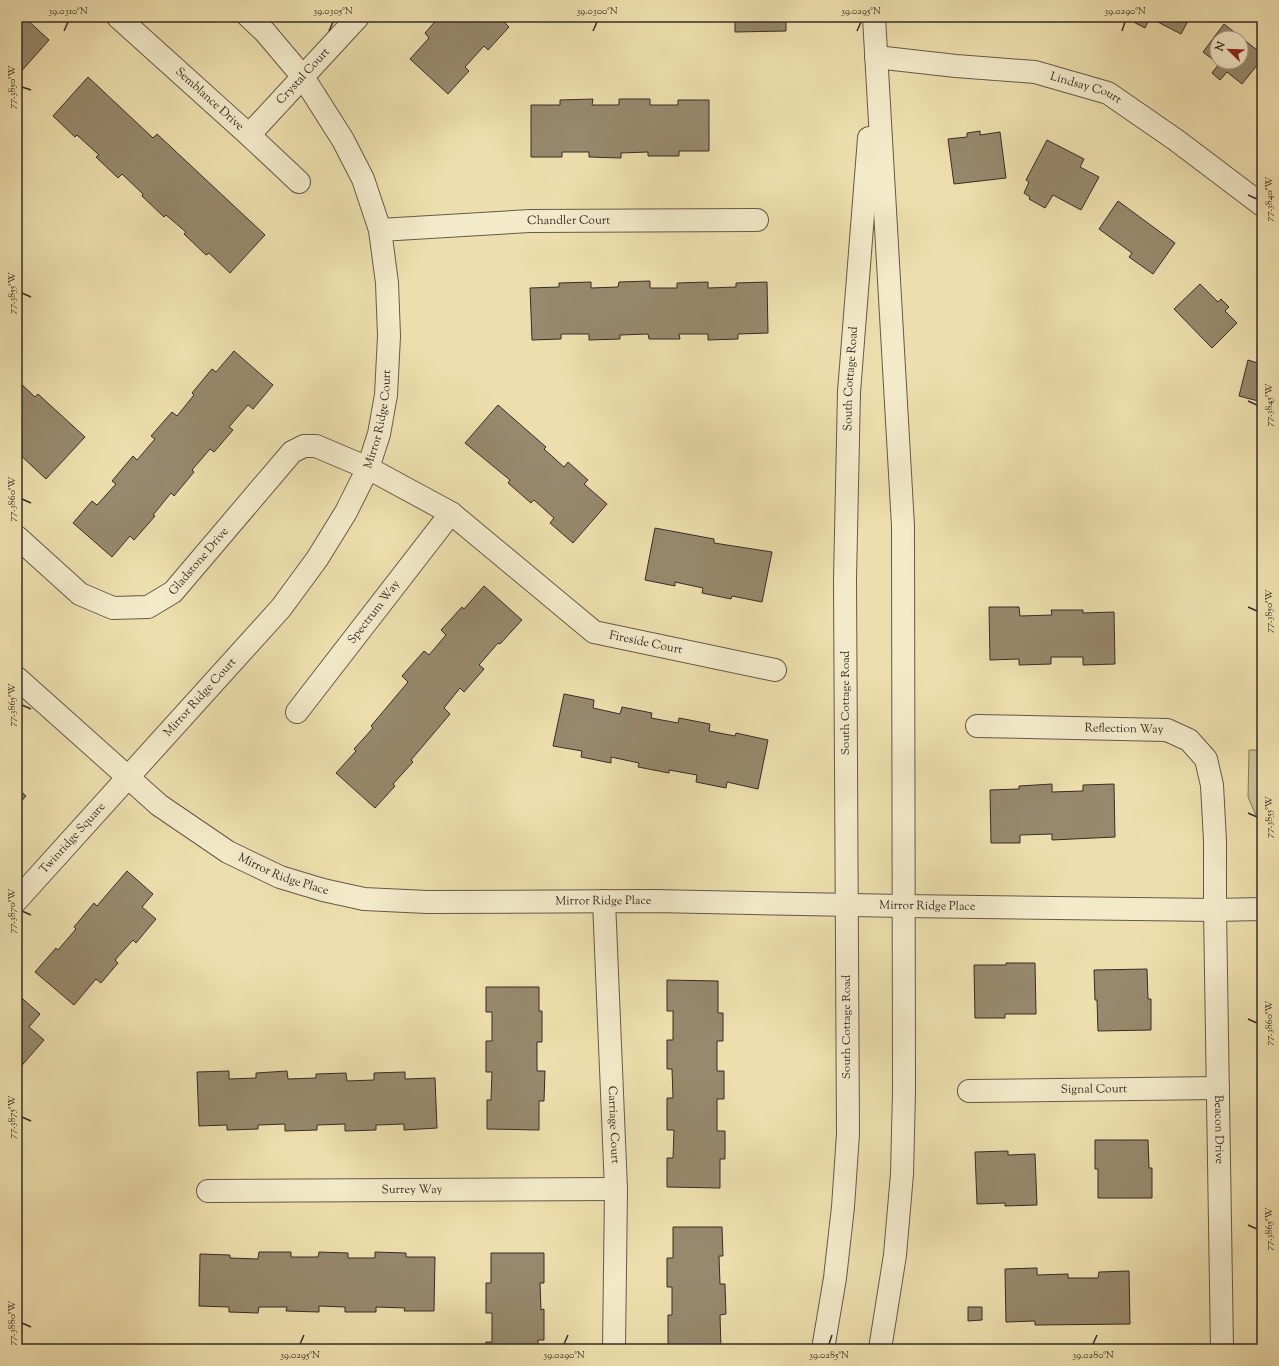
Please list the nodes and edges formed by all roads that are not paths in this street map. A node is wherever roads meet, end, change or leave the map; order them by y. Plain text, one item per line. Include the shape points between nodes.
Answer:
1 (118, 17) edge
2 (249, 17) edge
3 (358, 17) edge
4 (874, 17) edge
5 (876, 57) junction
6 (303, 77) junction
7 (249, 135) junction
8 (299, 182) dead end
9 (1262, 205) edge
10 (757, 220) dead end
11 (380, 230) junction
12 (368, 468) junction
13 (451, 513) junction
14 (17, 537) edge
15 (775, 670) dead end
16 (17, 678) edge
17 (297, 712) dead end
18 (977, 726) dead end
19 (127, 777) junction
20 (17, 900) edge
21 (604, 902) junction
22 (847, 905) junction
23 (903, 906) junction
24 (1262, 909) edge
25 (1215, 910) junction
26 (1218, 1088) junction
27 (969, 1091) dead end
28 (616, 1189) junction
29 (208, 1191) dead end
30 (614, 1349) edge
31 (823, 1349) edge
32 (880, 1349) edge
33 (1222, 1349) edge

1 - 7 street, Semblance Drive
2 - 6 street, Mirror Ridge Court
3 - 6 street, Crystal Court
4 - 5 street, South Cottage Road
5 - 9 street, Lindsay Court via 1035,72 1108,93
5 - 22 street, South Cottage Road via 849,392 845,579
5 - 23 street, South Cottage Road via 903,526
6 - 7 street, Crystal Court
6 - 11 street, Mirror Ridge Court via 343,140 359,173
7 - 8 street, Semblance Drive
10 - 11 street, Chandler Court via 530,221
11 - 12 street, Mirror Ridge Court via 387,283 388,365 380,428
12 - 13 street
12 - 14 street, Gladstone Drive via 316,446 304,446 292,452 173,592 148,607 112,608 80,594
12 - 19 street, Mirror Ridge Court via 346,512 317,559 281,608
13 - 15 street, Fireside Court via 594,632
13 - 17 street, Spectrum Way
16 - 19 street, Mirror Ridge Place
18 - 25 street, Reflection Way via 1167,730 1188,740 1206,759 1212,785
19 - 20 street, Twinridge Square
19 - 21 street, Mirror Ridge Place via 159,805 228,852 280,877 323,890 364,899
21 - 22 street, Mirror Ridge Place
21 - 28 street, Carriage Court
22 - 23 street, Mirror Ridge Place
22 - 31 street, South Cottage Road via 848,1134 836,1278
23 - 25 street, Mirror Ridge Place
23 - 32 street, South Cottage Road via 902,1174 895,1255
24 - 25 street, Mirror Ridge Place
25 - 26 street, Beacon Drive
26 - 27 street, Signal Court
26 - 33 street, Beacon Drive
28 - 29 street, Surrey Way
28 - 30 street, Carriage Court

